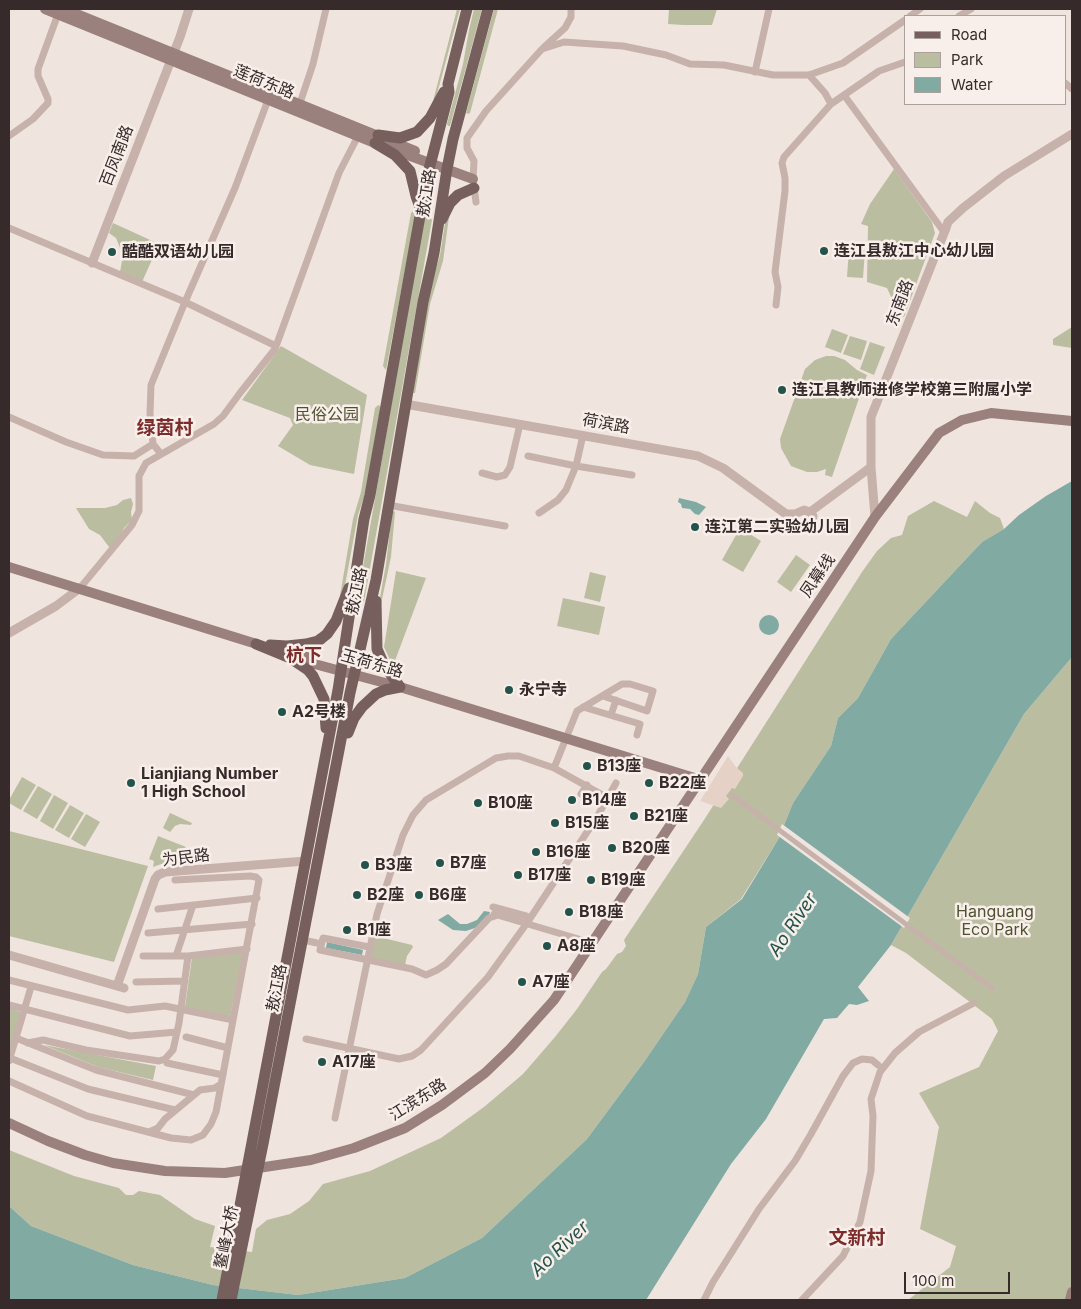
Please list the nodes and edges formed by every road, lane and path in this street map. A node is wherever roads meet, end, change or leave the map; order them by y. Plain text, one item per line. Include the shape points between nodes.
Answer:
1 (45, 9) edge
2 (189, 9) edge
3 (326, 9) edge
4 (467, 9) edge
5 (488, 9) edge
6 (571, 9) edge
7 (769, 9) edge
8 (68, 11) edge
9 (904, 21) edge
10 (542, 49) junction
11 (172, 56) junction
12 (904, 62) edge
13 (755, 72) junction
14 (809, 75) junction
15 (448, 84) junction
16 (844, 95) junction
17 (268, 100) junction
18 (300, 104) junction
19 (831, 104) junction
20 (1072, 134) edge
21 (9, 136) edge
22 (358, 136) junction
23 (376, 139) junction
24 (431, 160) junction
25 (447, 166) junction
26 (473, 179) junction
27 (476, 202) dead end
28 (421, 209) junction
29 (439, 213) junction
30 (9, 228) edge
31 (944, 232) junction
32 (437, 233) junction
33 (92, 263) junction
34 (185, 302) junction
35 (776, 306) dead end
36 (276, 346) junction
37 (405, 404) junction
38 (9, 418) edge
39 (1072, 421) edge
40 (520, 424) junction
41 (583, 435) junction
42 (153, 444) junction
43 (161, 454) junction
44 (528, 456) dead end
45 (576, 466) junction
46 (871, 467) junction
47 (482, 473) dead end
48 (632, 475) dead end
49 (388, 504) junction
50 (810, 512) junction
51 (539, 513) dead end
52 (786, 514) junction
53 (875, 517) junction
54 (506, 526) dead end
55 (9, 567) edge
56 (354, 575) junction
57 (376, 580) junction
58 (80, 588) junction
59 (351, 603) junction
60 (370, 609) junction
61 (9, 632) edge
62 (256, 644) junction
63 (308, 665) junction
64 (340, 671) junction
65 (355, 675) junction
66 (400, 687) junction
67 (603, 696) junction
68 (616, 700) junction
69 (583, 707) junction
70 (612, 715) junction
71 (637, 735) dead end
72 (566, 740) junction
73 (326, 753) junction
74 (339, 756) junction
75 (554, 768) junction
76 (701, 780) junction
77 (616, 783) dead end
78 (586, 785) junction
79 (581, 794) dead end
80 (732, 795) dead end
81 (608, 798) junction
82 (306, 861) junction
83 (175, 880) dead end
84 (257, 898) junction
85 (538, 899) dead end
86 (193, 905) junction
87 (158, 909) dead end
88 (528, 919) junction
89 (252, 924) junction
90 (184, 931) junction
91 (148, 933) dead end
92 (303, 940) junction
93 (592, 943) junction
94 (320, 944) junction
95 (369, 947) junction
96 (247, 949) junction
97 (9, 955) edge
98 (143, 956) dead end
99 (176, 956) junction
100 (188, 956) junction
101 (366, 959) junction
102 (9, 980) edge
103 (185, 981) junction
104 (136, 982) dead end
105 (32, 987) junction
106 (992, 988) dead end
107 (974, 1003) dead end
108 (9, 1005) edge
109 (181, 1008) junction
110 (25, 1010) junction
111 (233, 1020) junction
112 (177, 1032) junction
113 (186, 1037) dead end
114 (16, 1038) junction
115 (306, 1039) dead end
116 (28, 1043) junction
117 (228, 1048) junction
118 (350, 1048) junction
119 (9, 1060) edge
120 (167, 1063) dead end
121 (878, 1065) dead end
122 (223, 1075) junction
123 (9, 1081) edge
124 (221, 1084) junction
125 (194, 1095) junction
126 (175, 1110) junction
127 (335, 1118) dead end
128 (9, 1123) edge
129 (149, 1132) junction
130 (251, 1175) junction
131 (1072, 1292) edge
132 (222, 1300) edge
133 (230, 1300) edge
134 (704, 1300) edge
135 (802, 1300) edge
136 (1070, 1300) edge

1 - 8 main road, 莲荷东路
2 - 11 street, 百凤南路
3 - 18 street
4 - 15 main road, 敖江路
5 - 25 main road, 敖江路
6 - 10 street via 565,28
7 - 13 street
8 - 11 main road, 莲荷东路
8 - 11 main road, 莲荷东路
8 - 21 street via 38,69 48,103 34,119
9 - 14 street via 843,63
10 - 13 street via 564,42 623,46 690,64 724,65
10 - 26 street via 486,111 467,138 467,148 474,161
11 - 17 main road, 莲荷东路
11 - 18 main road, 莲荷东路
11 - 33 street, 百凤南路
12 - 16 street via 879,71
13 - 14 street
14 - 19 street
15 - 23 main road via 430,118 417,132 400,138
15 - 24 main road, 敖江路
16 - 19 street
16 - 31 street
17 - 22 main road, 莲荷东路
17 - 34 street via 235,188
18 - 23 main road, 莲荷东路
19 - 35 street via 783,160 785,186 775,272 778,288
20 - 31 street, 东南路 via 1004,176 957,213
22 - 23 main road, 莲荷东路
22 - 36 street via 340,173
23 - 24 main road, 莲荷东路
23 - 28 main road via 410,171
24 - 25 main road, 莲荷东路
24 - 28 main road, 敖江路
25 - 26 main road, 莲荷东路
25 - 29 main road, 敖江路
26 - 27 street
26 - 32 main road via 450,202
28 - 29 main road
28 - 56 main road, 敖江路
29 - 32 main road, 敖江路
30 - 33 street
31 - 46 street, 东南路 via 871,417
32 - 37 main road, 敖江路
33 - 34 street
34 - 36 street
34 - 42 street via 152,384
36 - 43 street via 223,416
37 - 40 street, 荷滨路
37 - 49 main road, 敖江路
38 - 42 street via 103,455 134,456
39 - 53 main road, 凤幕线 via 990,413 962,420 939,433
40 - 41 street, 荷滨路
40 - 47 street via 510,467 505,475 497,477
41 - 45 street
41 - 52 street, 荷滨路 via 703,458 723,468
42 - 43 street
43 - 58 street via 142,468 138,484 139,511 132,525
44 - 45 street
45 - 48 street
45 - 51 street via 566,490
46 - 50 street, 荷滨路
46 - 53 street, 东南路
49 - 54 street
49 - 57 main road, 敖江路
50 - 52 street
50 - 52 street, 荷滨路 via 813,522 805,528
53 - 76 main road, 凤幕线
55 - 58 main road
56 - 59 main road, 敖江路
56 - 62 main road via 336,621 318,641 287,646
57 - 60 main road, 敖江路
57 - 66 main road via 377,649
58 - 61 street via 56,606
58 - 62 main road
59 - 60 main road via 356,615 366,614
59 - 64 main road, 敖江路
60 - 65 main road, 敖江路
62 - 63 main road
63 - 64 main road, 玉荷东路
63 - 73 main road via 324,699
64 - 65 main road, 玉荷东路
64 - 73 main road, 敖江路
65 - 66 main road, 玉荷东路
65 - 74 main road, 敖江路
66 - 72 main road, 玉荷东路
66 - 74 main road via 376,694 362,707 354,718
67 - 68 street
67 - 68 street via 622,684 653,692 647,711
67 - 69 street
68 - 70 street
69 - 70 street
69 - 72 street via 577,711
70 - 71 street via 640,724
72 - 75 street
72 - 76 main road, 玉荷东路
73 - 82 main road, 敖江路
74 - 92 main road, 敖江路
75 - 78 street
75 - 95 street via 519,756 496,758 426,800 413,815 403,835 376,914
76 - 93 main road, 江滨东路
77 - 81 street
78 - 79 street
78 - 81 street
80 - 106 street
81 - 88 street
82 - 97 street, 为民路 via 158,875 121,987
82 - 130 main road, 敖江路
83 - 84 street via 256,877 259,880
84 - 86 street
84 - 89 street
85 - 88 street
86 - 87 street
86 - 90 street
88 - 93 street
88 - 101 street via 494,912 446,964 426,974
88 - 118 street via 488,978 421,1050 399,1059
89 - 90 street
89 - 96 street
90 - 91 street
90 - 99 street
92 - 94 street
92 - 130 main road, 敖江路
93 - 130 main road, 江滨东路 via 554,1000 532,1026 485,1072 442,1105 406,1128 354,1148
94 - 95 street via 323,938
94 - 101 street via 320,950
95 - 101 street
96 - 100 street
96 - 111 street
98 - 99 street
99 - 100 street
100 - 103 street
101 - 118 street
102 - 105 street
103 - 104 street
103 - 109 street
105 - 109 street via 128,1010 165,1006
105 - 110 street
107 - 135 street via 918,1032 880,1072 871,1099 871,1172 860,1222 843,1256
108 - 110 street
109 - 111 street
109 - 112 street
110 - 112 street via 130,1036
110 - 114 street
111 - 117 street
112 - 116 street via 173,1050 159,1061 43,1040
113 - 117 street
114 - 116 street
114 - 119 street
115 - 118 street
116 - 125 street via 96,1070
117 - 122 street
118 - 127 street
119 - 126 street via 88,1089
120 - 122 street
121 - 134 street via 872,1060 862,1059 853,1063 843,1076 803,1148 759,1209
122 - 124 street
123 - 129 street via 86,1116
124 - 125 street
124 - 129 street via 216,1112 203,1135 191,1140
125 - 126 street
126 - 129 street via 158,1128
128 - 130 main road, 江滨东路 via 57,1145 113,1163 165,1171
130 - 132 main road, 鳌峰大桥
130 - 133 main road, 鳌峰大桥
131 - 136 main road

